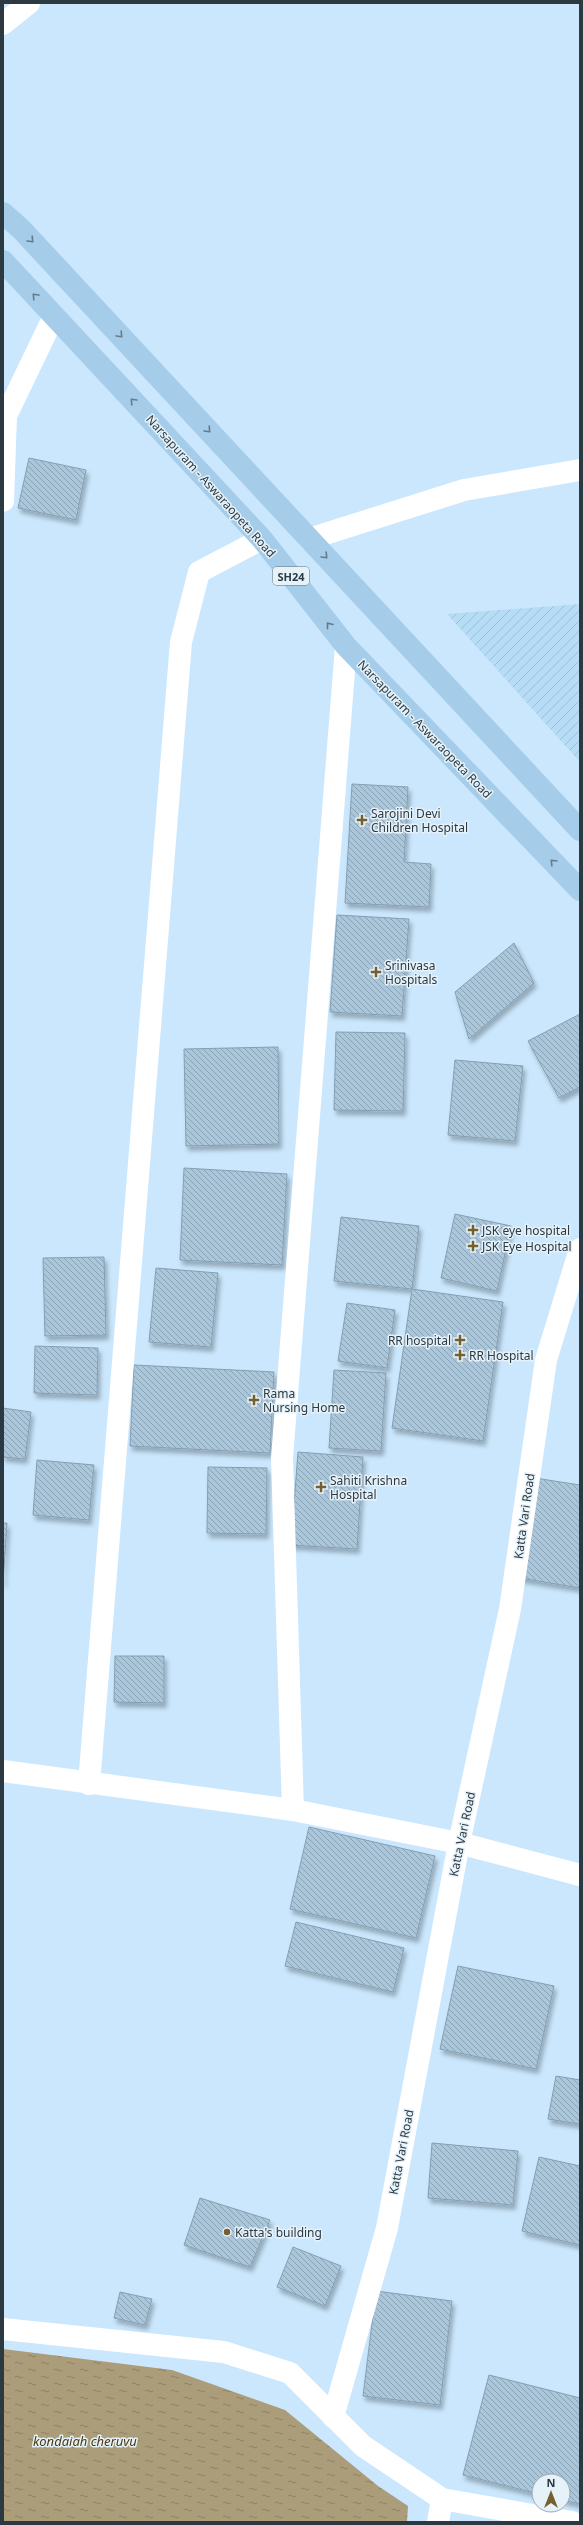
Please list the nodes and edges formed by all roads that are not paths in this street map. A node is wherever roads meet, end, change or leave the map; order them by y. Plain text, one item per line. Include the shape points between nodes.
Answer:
1 (28, 3) edge
2 (3, 24) edge
3 (3, 213) edge
4 (3, 261) edge
5 (54, 316) junction
6 (580, 470) edge
7 (3, 500) edge
8 (262, 539) junction
9 (309, 539) junction
10 (346, 646) junction
11 (580, 830) edge
12 (580, 890) edge
13 (580, 1249) edge
14 (3, 1771) edge
15 (89, 1784) junction
16 (293, 1810) junction
17 (459, 1843) junction
18 (580, 1875) edge
19 (3, 2329) edge
20 (333, 2416) junction
21 (442, 2499) junction
22 (438, 2522) edge
23 (572, 2522) edge

1 - 2 street
3 -> 9 main road
5 -> 4 main road, Narsapuram - Aswaraopeta Road / SH24
5 - 7 street via 6,416
8 -> 5 main road, Narsapuram - Aswaraopeta Road / SH24
6 - 9 street via 464,490
10 -> 8 main road, Narsapuram - Aswaraopeta Road / SH24
8 - 15 street via 199,572 181,642
9 -> 11 main road
12 -> 10 main road, Narsapuram - Aswaraopeta Road / SH24
10 - 16 street via 282,1458
13 - 17 street, Katta Vari Road via 546,1360 510,1609
14 - 15 street
15 - 16 street
16 - 17 street
17 - 18 street
17 - 20 street, Katta Vari Road via 387,2228
19 - 20 street via 224,2352 290,2373
20 - 21 street via 363,2446
21 - 22 street
21 - 23 street

